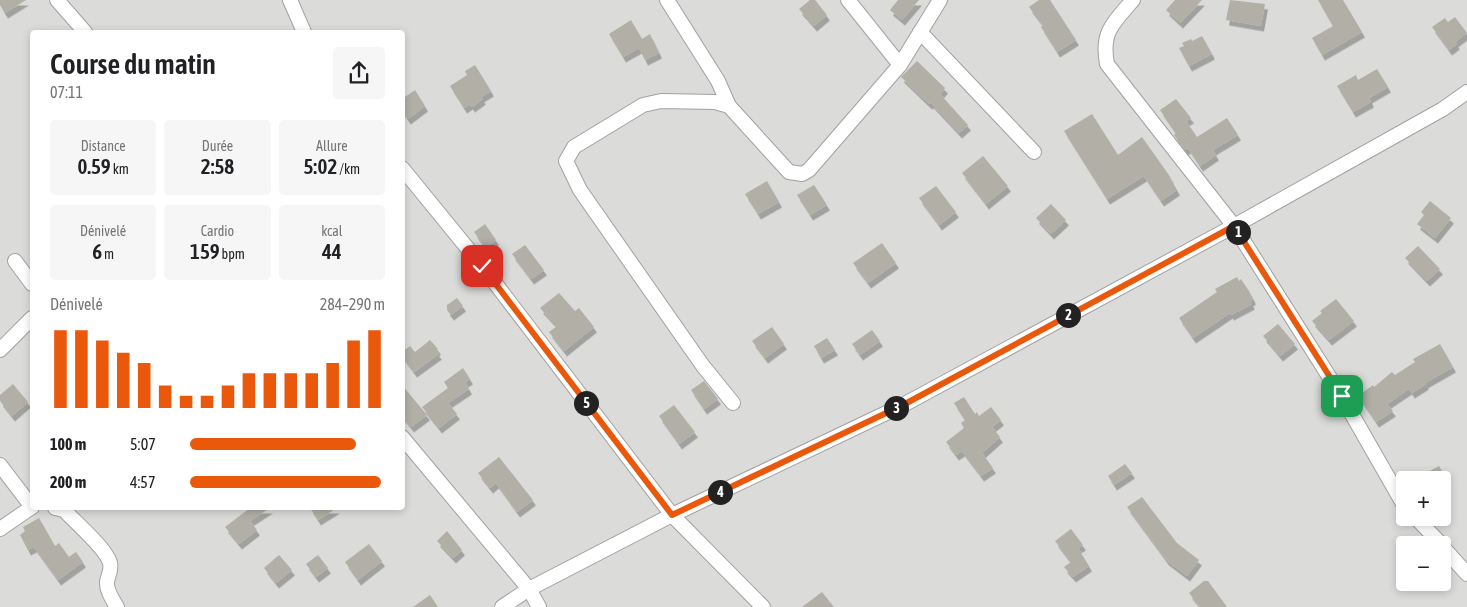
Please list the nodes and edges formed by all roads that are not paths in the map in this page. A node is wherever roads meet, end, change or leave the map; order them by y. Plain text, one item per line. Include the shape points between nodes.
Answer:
1 (57, 0) edge
2 (290, 0) edge
3 (667, 0) edge
4 (848, 0) edge
5 (940, 0) edge
6 (1133, 0) edge
7 (83, 30) edge
8 (303, 30) edge
9 (920, 32) junction
10 (900, 65) junction
11 (1467, 92) edge
12 (729, 106) junction
13 (1034, 152) dead end
14 (405, 172) edge
15 (1234, 226) junction
16 (15, 261) dead end
17 (30, 281) edge
18 (30, 320) edge
19 (0, 350) edge
20 (733, 403) dead end
21 (405, 441) edge
22 (0, 465) edge
23 (1396, 491) edge
24 (30, 504) edge
25 (30, 508) edge
26 (64, 510) edge
27 (672, 515) junction
28 (1423, 526) edge
29 (0, 529) edge
30 (1433, 536) edge
31 (1451, 556) edge
32 (1467, 574) edge
33 (529, 589) junction
34 (117, 607) edge
35 (502, 607) edge
36 (539, 607) edge
37 (763, 607) edge

1 - 7 street
2 - 8 street
3 - 12 street via 718,81
4 - 10 street
5 - 9 street
6 - 15 street via 1110,26 1104,50 1107,64
9 - 10 street
9 - 13 street
10 - 12 street via 809,170 802,174 789,172
11 - 15 street via 1444,109
12 - 20 street via 715,102 661,100 643,105 574,147 566,161 586,198 703,366
14 - 27 street via 482,266
15 - 23 street via 1342,396
15 - 27 street via 903,405
16 - 17 street
18 - 19 street
21 - 33 street
22 - 24 street
25 - 29 street
26 - 34 street via 104,551 110,562 106,583
27 - 33 street
27 - 37 street
28 - 30 street
31 - 32 street
33 - 35 street
33 - 36 street

